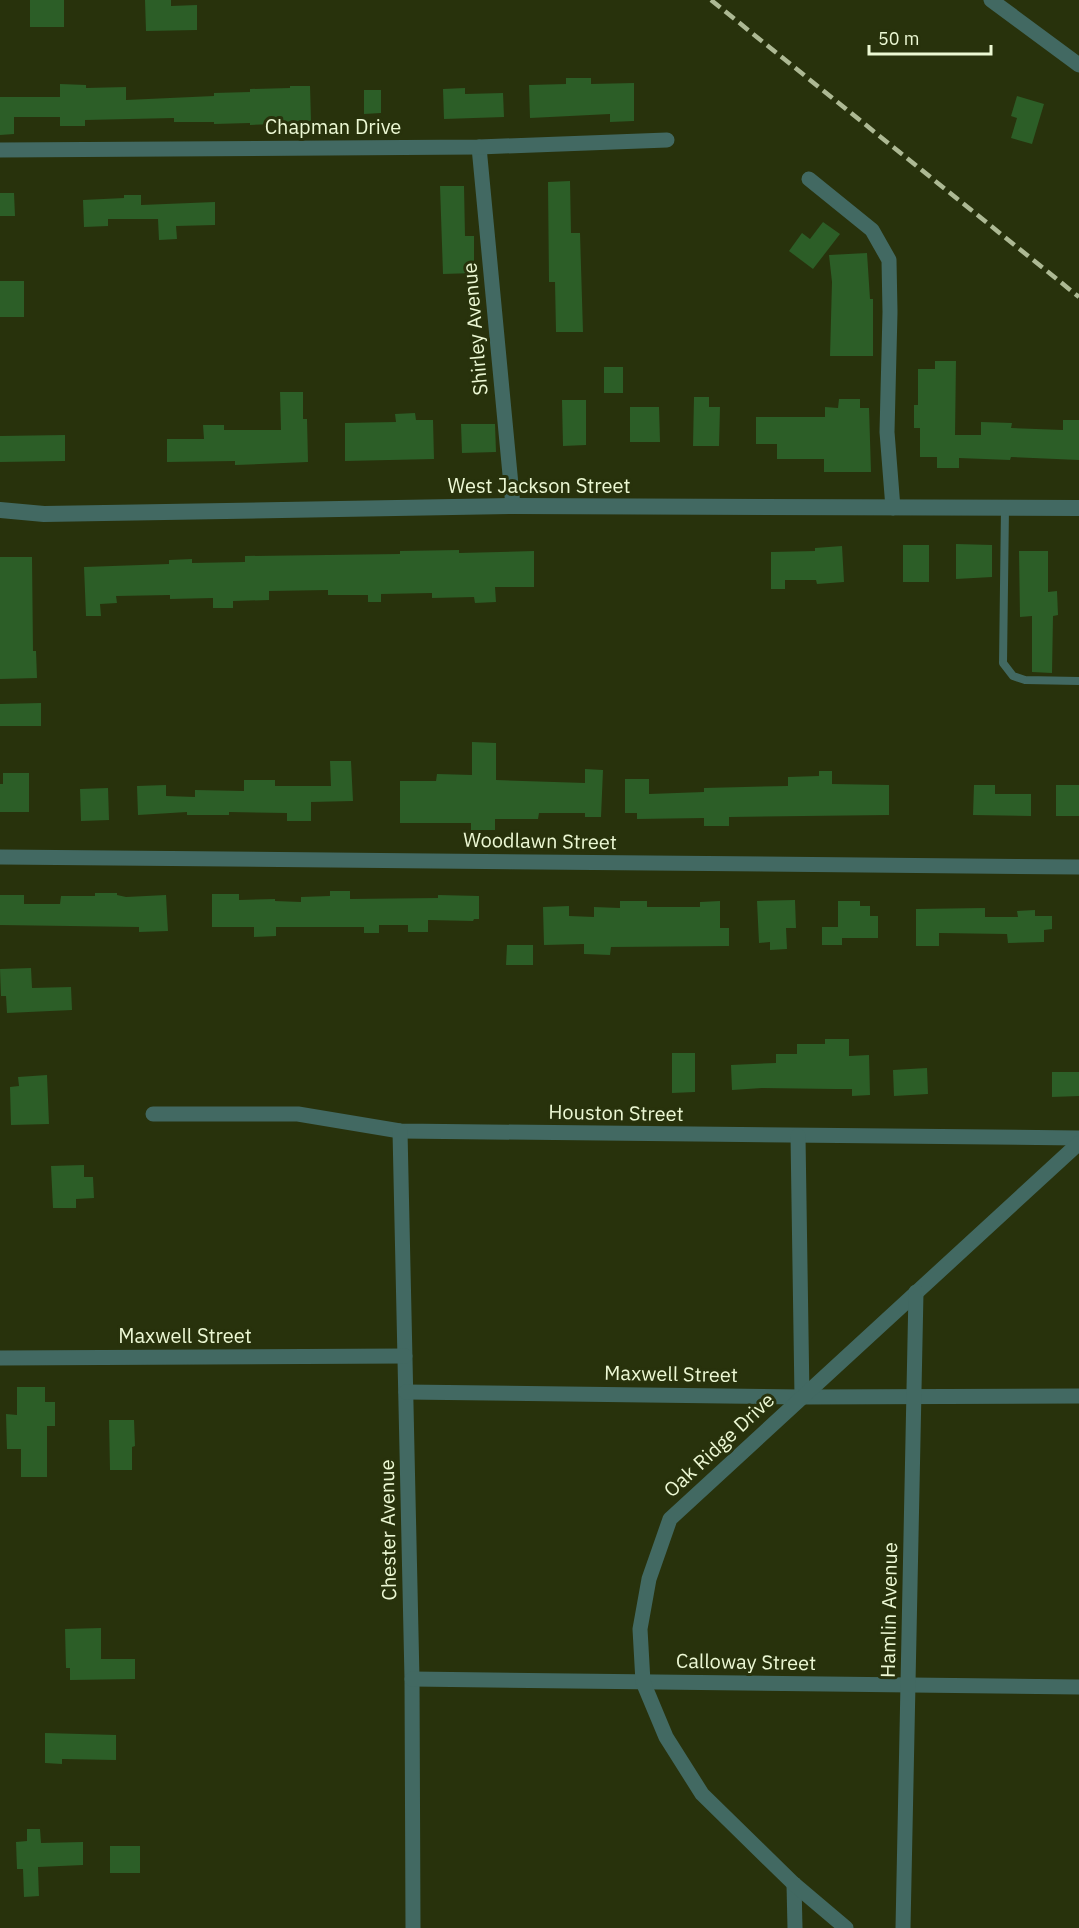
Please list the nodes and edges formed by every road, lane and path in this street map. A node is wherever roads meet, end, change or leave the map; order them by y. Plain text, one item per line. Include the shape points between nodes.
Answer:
1 (991, 0) edge
2 (1079, 65) edge
3 (667, 140) dead end
4 (479, 147) junction
5 (0, 150) edge
6 (809, 178) dead end
7 (513, 506) junction
8 (893, 508) junction
9 (1005, 508) junction
10 (1079, 508) edge
11 (0, 510) edge
12 (1079, 681) edge
13 (0, 857) edge
14 (1079, 867) edge
15 (153, 1114) dead end
16 (400, 1131) junction
17 (798, 1136) junction
18 (1079, 1138) edge
19 (1079, 1143) edge
20 (916, 1292) junction
21 (405, 1356) junction
22 (0, 1358) edge
23 (406, 1392) junction
24 (914, 1395) junction
25 (1079, 1396) edge
26 (802, 1397) junction
27 (412, 1680) junction
28 (643, 1682) junction
29 (908, 1685) junction
30 (1079, 1687) edge
31 (794, 1884) junction
32 (413, 1928) edge
33 (795, 1928) edge
34 (846, 1928) edge
35 (903, 1928) edge

1 - 2 street
3 - 4 street, Chapman Drive
4 - 5 street, Chapman Drive
4 - 7 street, Shirley Avenue
6 - 8 street via 872,230 889,260 887,432
7 - 8 street, West Jackson Street
7 - 11 street, West Jackson Street via 44,514
8 - 9 street, West Jackson Street
9 - 10 street, West Jackson Street
9 - 12 lane via 1004,663 1013,675 1026,680
13 - 14 street, Woodlawn Street
15 - 16 street, Houston Street via 298,1114
16 - 17 street, Houston Street
16 - 21 street, Chester Avenue
17 - 18 street, Houston Street
17 - 26 street
19 - 20 street, Oak Ridge Drive
20 - 24 street, Hamlin Avenue
20 - 26 street, Oak Ridge Drive
21 - 22 street, Maxwell Street
21 - 23 street, Chester Avenue
23 - 26 street, Maxwell Street
23 - 27 street, Chester Avenue
24 - 25 street, Maxwell Street
24 - 26 street, Maxwell Street
24 - 29 street, Hamlin Avenue
26 - 28 street, Oak Ridge Drive via 670,1519 649,1579 639,1629
27 - 28 street, Calloway Street
27 - 32 street, Chester Avenue
28 - 29 street, Calloway Street
28 - 31 street, Oak Ridge Drive via 666,1737 702,1794
29 - 30 street, Calloway Street
29 - 35 street, Hamlin Avenue
31 - 33 street
31 - 34 street, Oak Ridge Drive

